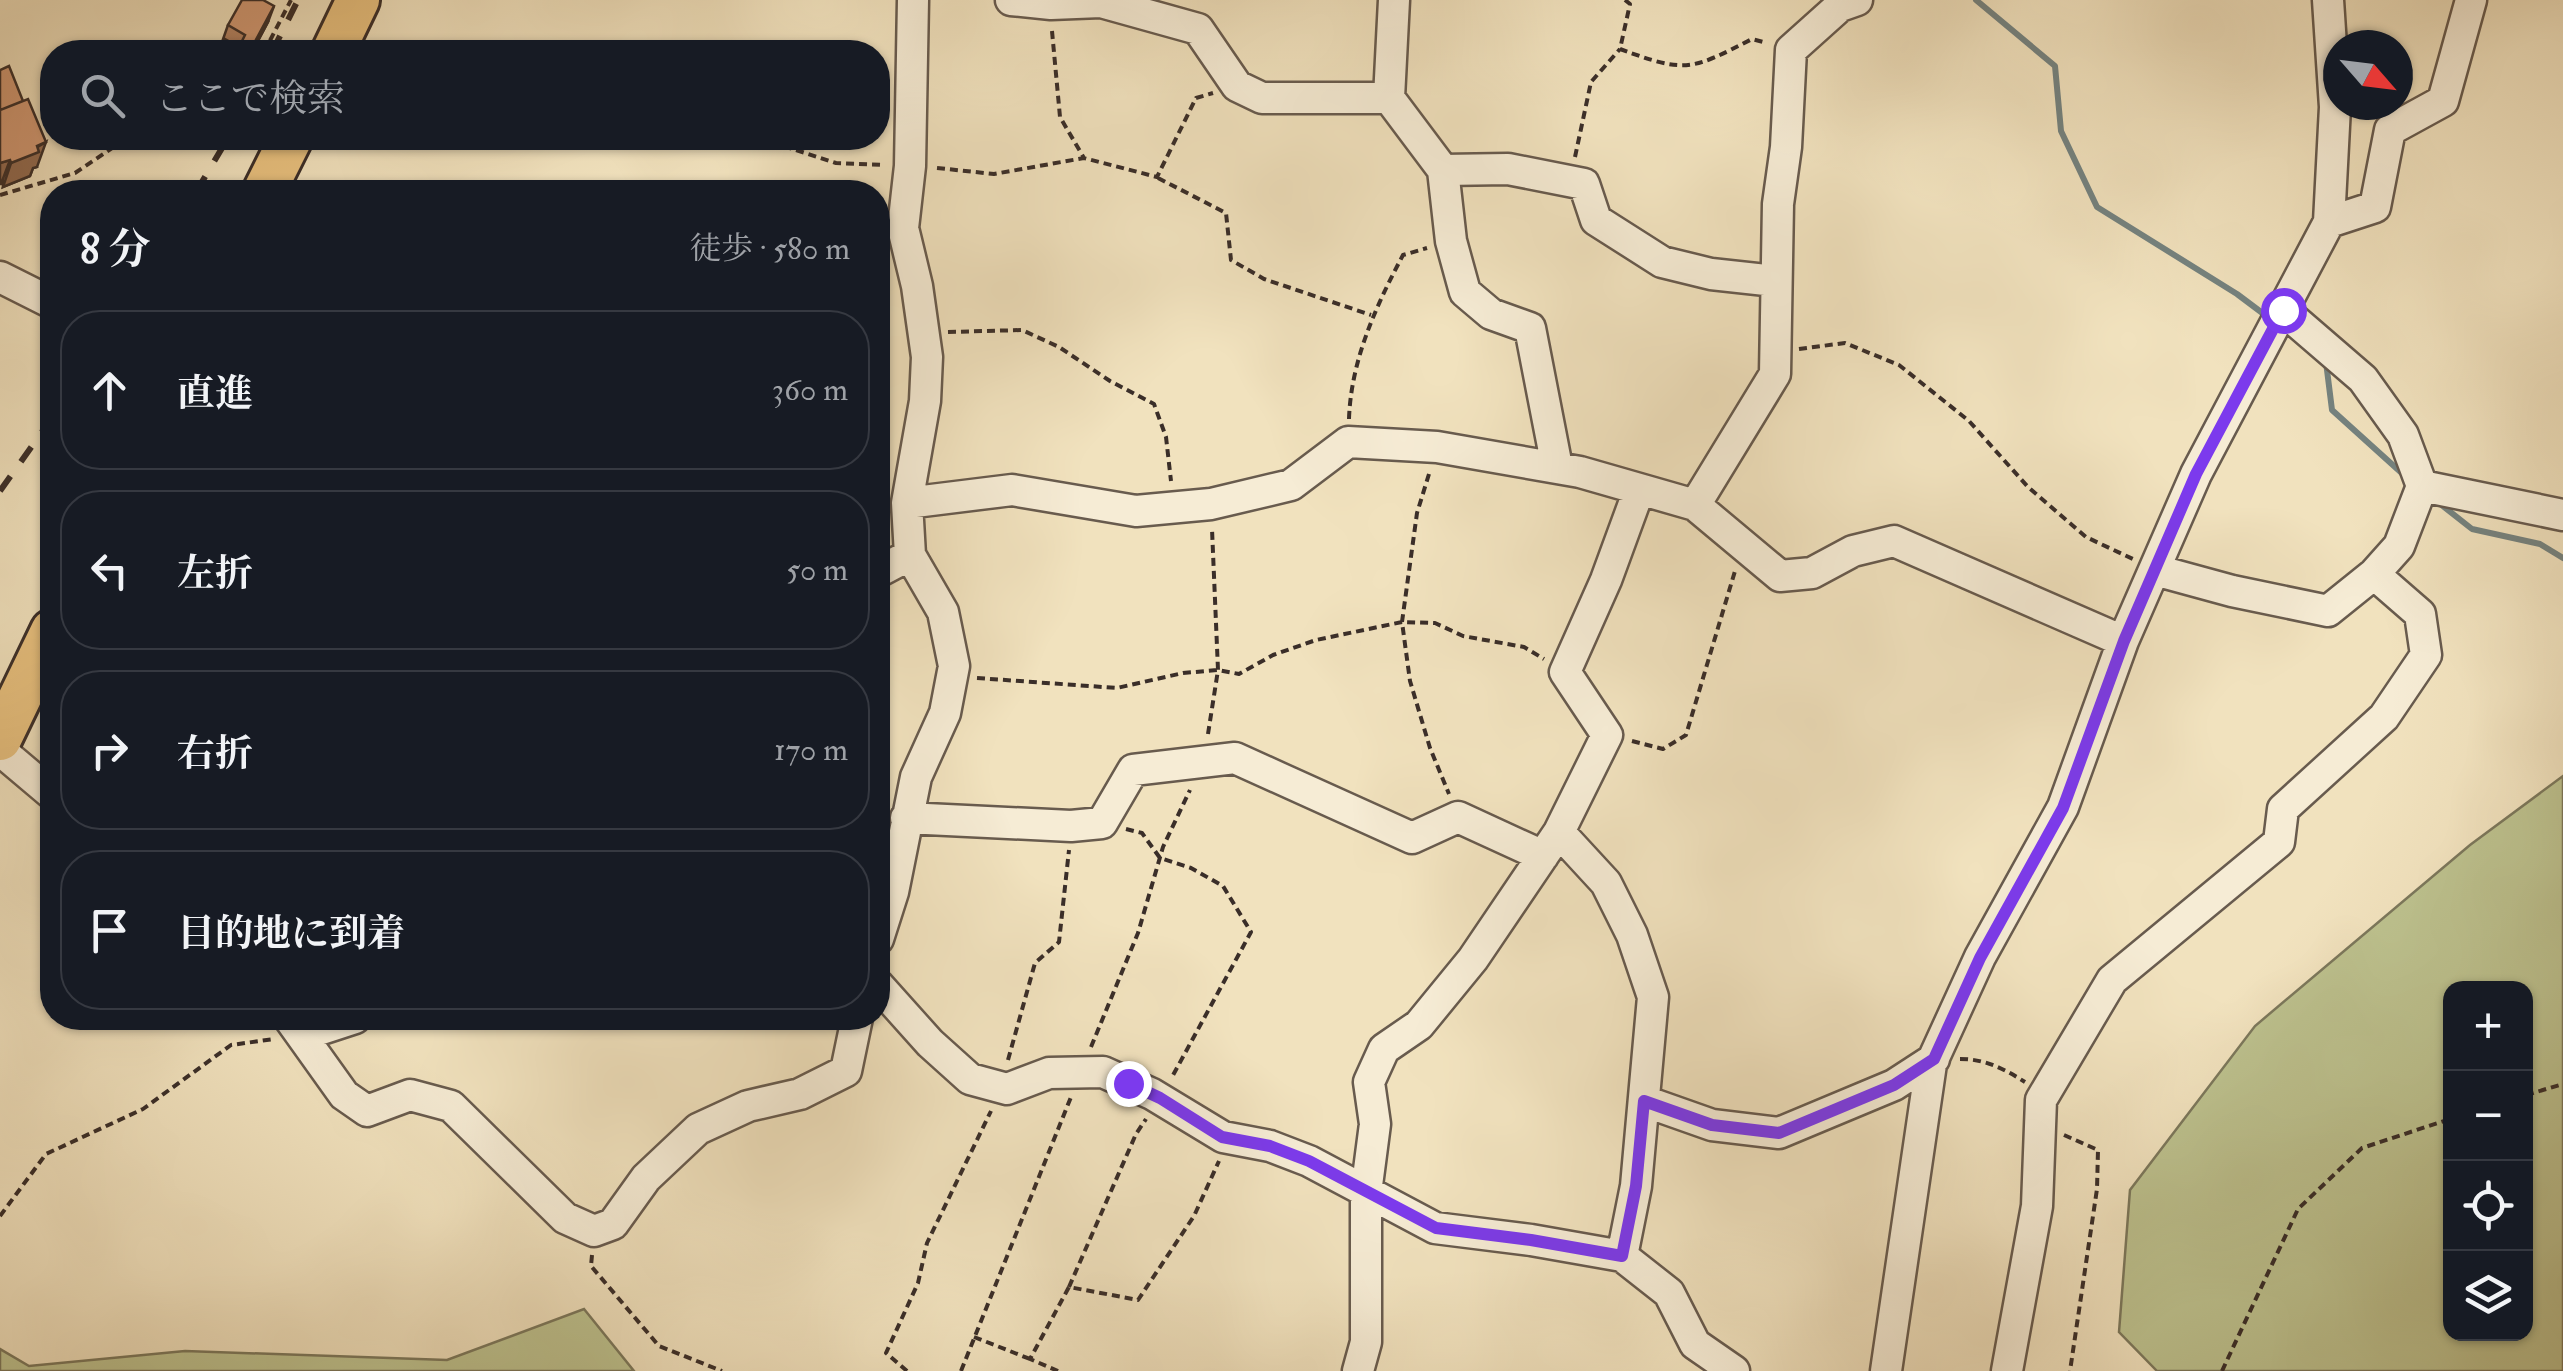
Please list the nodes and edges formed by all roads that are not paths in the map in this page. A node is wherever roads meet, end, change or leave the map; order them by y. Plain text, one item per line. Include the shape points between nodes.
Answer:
1 (358, 0) edge
2 (913, 0) edge
3 (1394, 0) edge
4 (1858, 0) edge
5 (2328, 0) edge
6 (2471, 0) edge
7 (1026, 2) edge
8 (339, 40) edge
9 (1389, 98) junction
10 (285, 150) edge
11 (1444, 170) junction
12 (270, 180) edge
13 (2329, 222) junction
14 (0, 277) edge
15 (1775, 282) junction
16 (40, 297) edge
17 (2283, 310) junction
18 (1558, 467) junction
19 (2422, 486) junction
20 (1639, 490) junction
21 (906, 502) junction
22 (1696, 504) junction
23 (2563, 515) edge
24 (910, 555) junction
25 (890, 566) edge
26 (2155, 570) junction
27 (2374, 574) junction
28 (2124, 641) junction
29 (40, 656) edge
30 (0, 739) edge
31 (0, 750) edge
32 (40, 784) edge
33 (906, 818) junction
34 (1551, 844) junction
35 (890, 904) edge
36 (890, 998) edge
37 (299, 1030) edge
38 (855, 1030) edge
39 (1934, 1059) junction
40 (1644, 1101) junction
41 (1366, 1193) junction
42 (1622, 1256) junction
43 (1358, 1371) edge
44 (1734, 1371) edge
45 (1886, 1371) edge
46 (2008, 1371) edge

1 - 8 highway
2 - 21 street via 903,228 927,357
3 - 9 street
4 - 15 street via 1840,6 1790,50
5 - 13 street via 2336,107
6 - 13 street via 2442,101 2390,130 2375,206
7 - 9 street via 1102,2 1198,28 1237,86 1262,98
9 - 11 street
10 - 12 highway
11 - 15 street via 1508,169 1584,184 1596,220 1662,262
11 - 18 street via 1464,292 1491,314 1530,328
13 - 17 street
14 - 16 street
15 - 22 street via 1776,374
17 - 19 street via 2363,379 2403,436
17 - 26 street via 2196,474
18 - 20 street
18 - 21 street via 1437,447 1348,442 1291,484 1211,504 1136,511 1012,490
19 - 23 street
19 - 27 street via 2399,546
20 - 22 street
20 - 34 street via 1565,672 1607,736
21 - 24 street
22 - 28 street via 1780,576 1812,574 1853,551 1894,542
24 - 25 street
24 - 33 street via 943,612 954,666 945,713
26 - 27 street via 2328,611
26 - 28 street
27 - 46 street via 2420,614 2426,655 2384,717 2284,809 2279,842 2112,980 2041,1112 2037,1206
28 - 39 street via 2063,808 1980,958
29 - 30 highway
31 - 32 street
33 - 34 street via 1102,823 1133,770 1235,758 1412,838 1458,817
33 - 35 street
34 - 40 street via 1606,883 1632,935 1653,996
34 - 41 street via 1474,959 1419,1025 1384,1049 1369,1082 1375,1124
36 - 41 street via 970,1079 1007,1089 1049,1073 1103,1072 1226,1138 1309,1161
37 - 38 street via 344,1096 367,1111 410,1095 451,1106 565,1218 594,1231 612,1224 646,1178 698,1129 846,1071
39 - 40 street via 1894,1085 1779,1133 1712,1125
39 - 45 street
40 - 42 street
41 - 42 street via 1436,1228
41 - 43 street via 1366,1342
42 - 44 street via 1669,1294 1695,1344

